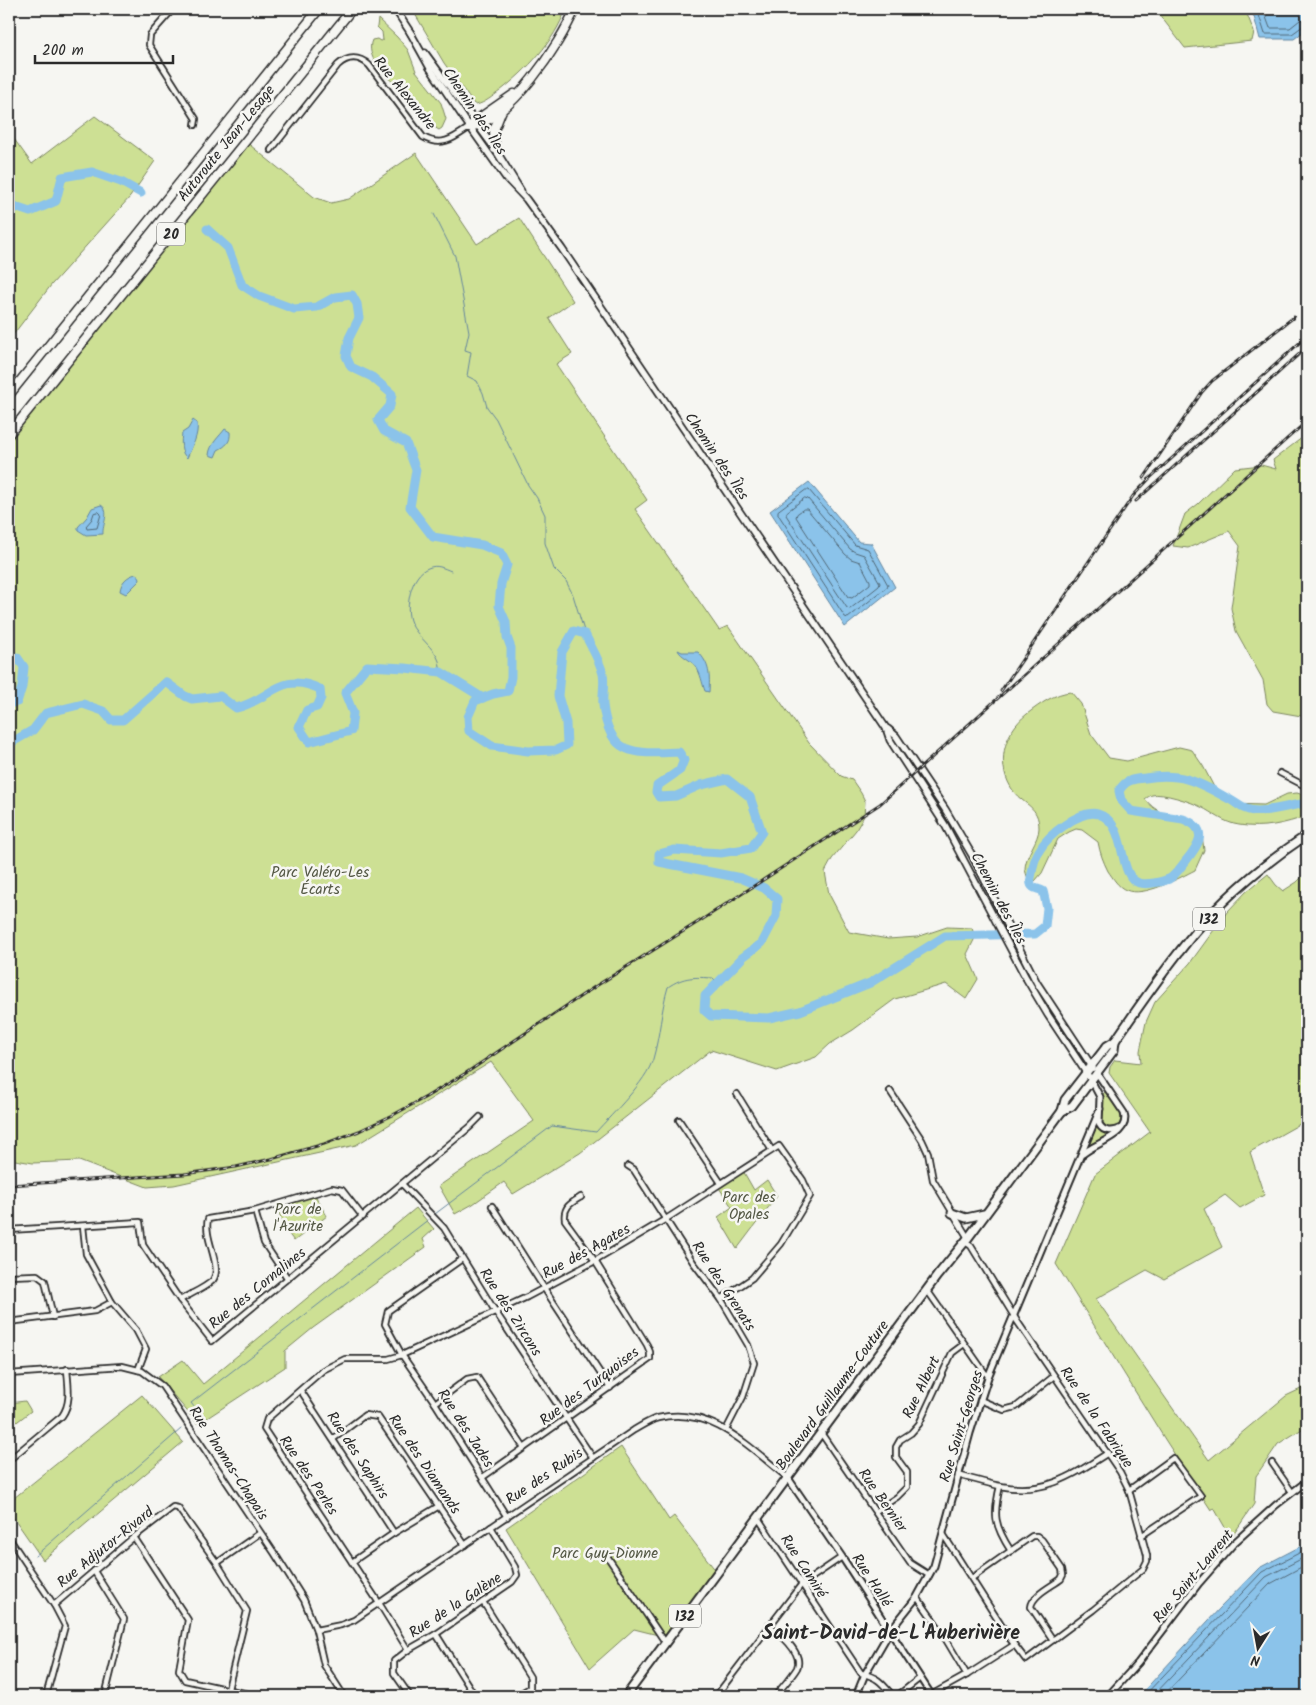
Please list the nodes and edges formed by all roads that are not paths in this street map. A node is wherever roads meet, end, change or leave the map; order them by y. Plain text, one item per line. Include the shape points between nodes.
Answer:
1 (172, 9) edge
2 (319, 9) edge
3 (352, 9) edge
4 (356, 9) edge
5 (395, 9) edge
6 (575, 9) edge
7 (343, 21) junction
8 (520, 91) junction
9 (503, 109) junction
10 (474, 124) junction
11 (195, 125) dead end
12 (495, 149) junction
13 (271, 150) dead end
14 (526, 199) junction
15 (9, 396) edge
16 (9, 434) edge
17 (886, 728) junction
18 (1280, 773) dead end
19 (1307, 787) edge
20 (1307, 835) edge
21 (1115, 1041) junction
22 (1092, 1066) junction
23 (1087, 1073) junction
24 (1097, 1073) junction
25 (1091, 1080) junction
26 (890, 1091) dead end
27 (737, 1094) dead end
28 (1062, 1110) junction
29 (1100, 1110) junction
30 (480, 1116) dead end
31 (679, 1120) dead end
32 (1122, 1128) junction
33 (771, 1150) junction
34 (1080, 1156) junction
35 (628, 1166) dead end
36 (721, 1183) junction
37 (402, 1184) junction
38 (581, 1197) dead end
39 (492, 1206) dead end
40 (255, 1211) junction
41 (952, 1213) junction
42 (985, 1214) junction
43 (363, 1216) junction
44 (666, 1219) junction
45 (84, 1226) junction
46 (9, 1230) edge
47 (966, 1240) junction
48 (462, 1259) junction
49 (595, 1261) junction
50 (9, 1276) edge
51 (288, 1278) junction
52 (544, 1288) junction
53 (926, 1290) junction
54 (721, 1299) junction
55 (180, 1300) junction
56 (112, 1302) junction
57 (495, 1311) junction
58 (1013, 1315) junction
59 (53, 1317) junction
60 (9, 1322) edge
61 (964, 1344) junction
62 (402, 1355) junction
63 (67, 1369) junction
64 (138, 1370) junction
65 (9, 1374) edge
66 (988, 1375) junction
67 (1054, 1376) junction
68 (610, 1388) junction
69 (301, 1391) junction
70 (980, 1400) junction
71 (435, 1403) junction
72 (566, 1419) junction
73 (726, 1430) junction
74 (821, 1433) junction
75 (333, 1438) junction
76 (524, 1448) junction
77 (1108, 1452) junction
78 (593, 1458) junction
79 (9, 1460) edge
80 (1272, 1463) dead end
81 (958, 1475) junction
82 (483, 1477) junction
83 (788, 1478) junction
84 (1307, 1481) edge
85 (1000, 1486) junction
86 (1128, 1490) junction
87 (1292, 1492) junction
88 (438, 1506) junction
89 (876, 1511) junction
90 (507, 1517) junction
91 (758, 1518) junction
92 (491, 1527) junction
93 (260, 1533) junction
94 (394, 1533) junction
95 (943, 1534) junction
96 (1141, 1536) junction
97 (134, 1537) junction
98 (9, 1538) edge
99 (465, 1545) junction
100 (1011, 1550) junction
101 (607, 1556) dead end
102 (842, 1557) junction
103 (352, 1562) junction
104 (217, 1563) junction
105 (94, 1571) junction
106 (929, 1575) junction
107 (972, 1578) junction
108 (801, 1585) junction
109 (917, 1597) junction
110 (379, 1602) junction
111 (483, 1602) junction
112 (54, 1605) junction
113 (769, 1625) junction
114 (316, 1630) junction
115 (890, 1631) junction
116 (436, 1634) junction
117 (1053, 1640) junction
118 (665, 1642) junction
119 (1014, 1645) junction
120 (408, 1650) junction
121 (865, 1674) junction
122 (967, 1675) junction
123 (920, 1678) junction
124 (228, 1689) junction
125 (46, 1696) edge
126 (105, 1696) edge
127 (258, 1696) edge
128 (344, 1696) edge
129 (410, 1696) edge
130 (475, 1696) edge
131 (516, 1696) edge
132 (626, 1696) edge
133 (716, 1696) edge
134 (775, 1696) edge
135 (856, 1696) edge
136 (893, 1696) edge
137 (897, 1696) edge
138 (932, 1696) edge
139 (1108, 1696) edge

1 - 11 street via 150,35 149,45 196,119
2 - 15 highway, Autoroute Jean-Lesage / 20
3 - 7 highway, Autoroute Jean-Lesage / 20
4 - 7 highway
5 - 10 main road, Chemin des Îles
6 - 8 highway via 550,55
7 - 16 highway, Autoroute Jean-Lesage / 20
8 - 9 highway
8 - 10 highway
9 - 10 highway
9 - 12 highway via 494,130
10 - 12 main road, Chemin des Îles
10 - 13 street, Rue Alexandre via 454,139 429,141 369,66 351,58 338,65
10 - 14 main road, Chemin des Îles via 506,178
12 - 14 main road, Chemin des Îles
14 - 17 main road, Chemin des Îles
17 - 22 main road, Chemin des Îles via 896,736 942,804 972,855 1037,983
17 - 23 main road, Chemin des Îles via 890,740 945,825 1048,1015
18 - 19 street
20 - 21 main road, Boulevard Guillaume-Couture / 132 via 1252,875 1218,909 1184,946
21 - 22 main road, Boulevard Guillaume-Couture / 132 via 1107,1046
21 - 24 main road, Boulevard Guillaume-Couture / 132 via 1114,1050
22 - 23 main road, Boulevard Guillaume-Couture / 132
22 - 24 main road, Chemin des Îles
23 - 25 main road, Chemin des Îles
23 - 28 main road, Boulevard Guillaume-Couture / 132 via 1065,1100
24 - 25 main road, Boulevard Guillaume-Couture / 132
24 - 32 street via 1124,1113 1126,1118
25 - 28 main road, Boulevard Guillaume-Couture / 132 via 1072,1106
25 - 29 street via 1100,1093
26 - 41 street, Rue de la Fabrique via 922,1140 933,1180
27 - 33 street
28 - 42 main road, Boulevard Guillaume-Couture / 132
29 - 32 street via 1101,1128 1108,1131
29 - 34 street, Rue Saint-Georges
30 - 37 street, Rue des Cornalines
31 - 36 street
32 - 34 street
33 - 36 street, Rue des Agates
33 - 54 street via 779,1146 810,1196 781,1244 752,1278
34 - 58 street, Rue Saint-Georges
35 - 44 street, Rue des Grenats via 634,1170
36 - 44 street, Rue des Agates
37 - 43 street, Rue des Cornalines
37 - 48 street, Rue des Zircons via 444,1228
38 - 49 street, Rue des Turquoises via 568,1206 564,1212 565,1220
39 - 52 street
40 - 43 street via 332,1188 342,1190
40 - 51 street via 264,1243
40 - 55 street via 208,1219 206,1227 217,1271 212,1280
41 - 42 main road via 966,1218
41 - 47 street, Rue de la Fabrique
42 - 47 main road, Boulevard Guillaume-Couture / 132
43 - 51 street, Rue des Cornalines
44 - 49 street, Rue des Agates
44 - 54 street, Rue des Grenats
45 - 46 street, Rue des Cornalines
45 - 55 street, Rue des Cornalines via 140,1222 143,1245
45 - 56 street via 86,1254
47 - 53 main road, Boulevard Guillaume-Couture / 132
47 - 58 street, Rue de la Fabrique
48 - 57 street, Rue des Zircons
48 - 62 street, Rue des Jades via 388,1311 385,1324
49 - 52 street, Rue des Agates
49 - 68 street, Rue des Turquoises via 650,1352 650,1358
50 - 59 street via 37,1275 45,1281
51 - 55 street, Rue des Cornalines via 212,1341
52 - 57 street, Rue des Agates
52 - 68 street
53 - 61 street
53 - 74 main road, Boulevard Guillaume-Couture / 132
54 - 73 street, Rue des Grenats via 748,1345 754,1363 743,1396
56 - 59 street via 95,1311
56 - 64 street via 136,1330 146,1349
57 - 62 street, Rue des Agates
57 - 72 street, Rue des Zircons
58 - 66 street, Rue Saint-Georges
58 - 67 street, Rue de la Fabrique
59 - 60 street
61 - 66 street
61 - 89 street, Rue Albert via 952,1353 919,1424 896,1447 896,1457 907,1472 907,1487
62 - 69 street, Rue des Perles via 388,1359 345,1359 324,1370
62 - 71 street, Rue des Jades
63 - 64 street, Rue Thomas-Chapais via 122,1366
63 - 65 street, Rue Thomas-Chapais
63 - 79 street via 68,1408
64 - 93 street, Rue Thomas-Chapais via 162,1386
66 - 70 street, Rue Saint-Georges
67 - 70 street via 1016,1408 1004,1410
67 - 77 street, Rue de la Fabrique
68 - 72 street, Rue des Turquoises
69 - 75 street, Rue des Saphirs
69 - 103 street, Rue des Perles via 268,1419 264,1429
70 - 81 street, Rue Saint-Georges
71 - 76 street via 467,1379 477,1377
71 - 82 street, Rue des Jades
72 - 76 street, Rue des Turquoises
72 - 78 street, Rue des Zircons
73 - 78 street, Rue des Rubis via 702,1418 682,1415 656,1418
73 - 83 street, Rue des Rubis
74 - 83 main road, Boulevard Guillaume-Couture / 132
74 - 89 street, Rue Bernier
75 - 88 street, Rue des Diamands via 366,1415 378,1417
75 - 94 street, Rue des Saphirs
76 - 82 street, Rue des Turquoises
77 - 85 street via 1059,1482 1038,1488
77 - 86 street, Rue de la Fabrique
78 - 90 street, Rue des Rubis
80 - 87 street
81 - 85 street
81 - 95 street, Rue Saint-Georges
82 - 90 street, Rue des Jades
83 - 91 main road, Boulevard Guillaume-Couture / 132
83 - 102 street, Rue Hallé
84 - 87 street, Rue Saint-Laurent
85 - 100 street via 995,1507 996,1520
86 - 96 street, Rue de la Fabrique
86 - 96 street via 1173,1458 1200,1496
87 - 139 street, Rue Saint-Laurent via 1221,1558 1184,1601 1138,1664
88 - 94 street
88 - 99 street, Rue des Diamands
89 - 106 street, Rue Bernier via 910,1563
90 - 92 street, Rue des Rubis
91 - 108 street, Rue Camiré
91 - 118 main road, Boulevard Guillaume-Couture / 132
92 - 99 street, Rue des Rubis
92 - 111 street, Rue de la Galène via 517,1575
93 - 104 street
93 - 114 street, Rue Thomas-Chapais via 304,1600
94 - 103 street
95 - 106 street, Rue Saint-Georges
95 - 107 street
96 - 117 street, Rue de la Fabrique via 1148,1555 1143,1568
97 - 104 street, Rue Adjutor-Rivard via 173,1507 178,1508
97 - 105 street, Rue Adjutor-Rivard
97 - 124 street via 188,1620 179,1670 181,1675 185,1680
98 - 112 street
99 - 110 street, Rue des Rubis
100 - 107 street
100 - 117 street via 1036,1536 1062,1569 1061,1579 1031,1603
101 - 118 street
102 - 108 street
102 - 115 street, Rue Hallé
103 - 110 street, Rue des Perles
104 - 124 street, Rue Adjutor-Rivard via 246,1611
105 - 112 street, Rue Adjutor-Rivard
105 - 126 street via 124,1619
106 - 109 street, Rue Saint-Georges
107 - 119 street
108 - 113 street
108 - 121 street, Rue Camiré via 861,1673
109 - 115 street, Rue Saint-Georges
109 - 122 street
110 - 114 street, Rue des Rubis via 354,1620
110 - 120 street, Rue des Perles
111 - 116 street, Rue de la Galène
111 - 131 street via 530,1677 530,1688
112 - 125 street via 65,1626
113 - 133 street
113 - 134 street via 784,1636 799,1662
114 - 128 street, Rue Thomas-Chapais via 324,1665
115 - 121 street, Rue Saint-Georges
115 - 123 street, Rue Hallé
116 - 120 street, Rue de la Galène
116 - 130 street
117 - 119 street, Rue de la Fabrique via 1026,1660
118 - 132 main road, Boulevard Guillaume-Couture / 132
119 - 122 street
120 - 129 street via 394,1661 394,1673
121 - 135 street, Rue Saint-Georges
121 - 136 street, Rue Camiré via 877,1678
122 - 138 street
123 - 137 street
123 - 138 street, Rue Hallé
124 - 127 street

